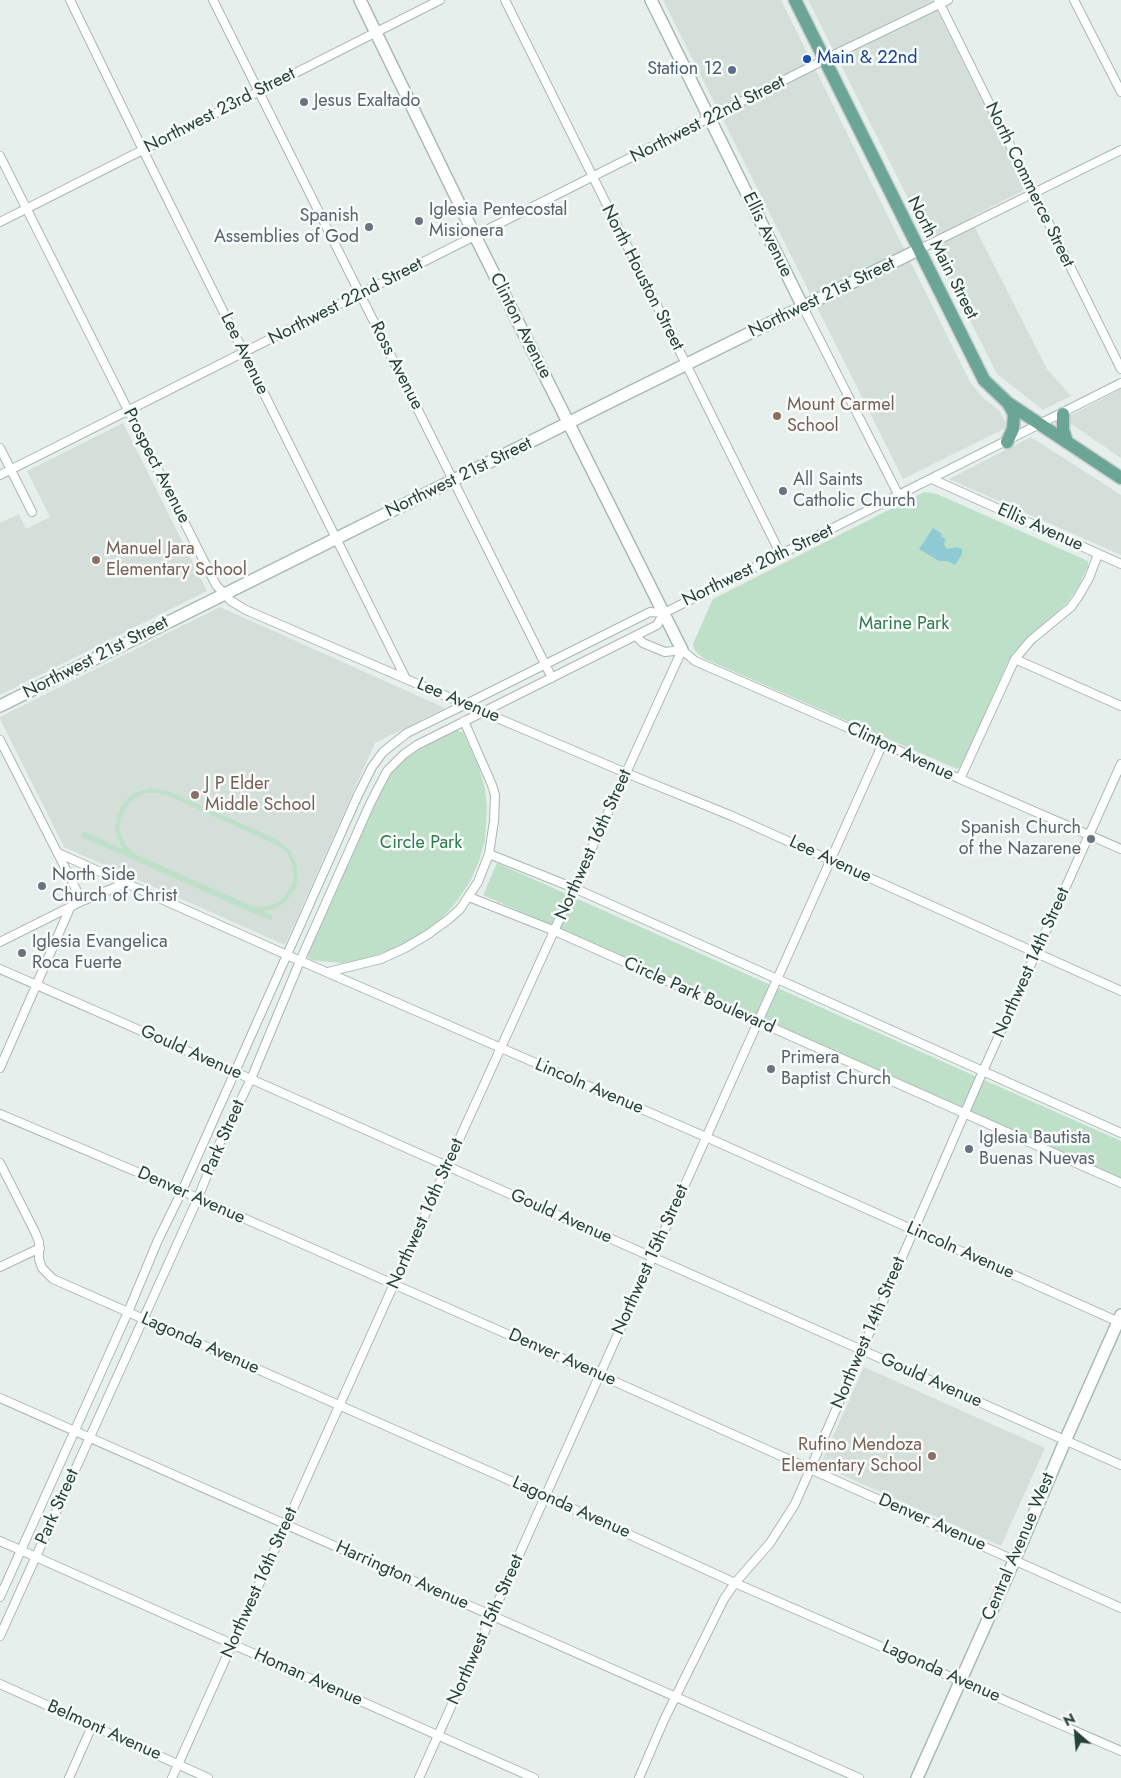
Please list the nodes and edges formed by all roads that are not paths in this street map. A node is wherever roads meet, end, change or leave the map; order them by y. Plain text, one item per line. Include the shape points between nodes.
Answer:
1 (70, 0) edge
2 (213, 0) edge
3 (360, 0) edge
4 (440, 0) edge
5 (505, 0) edge
6 (650, 0) edge
7 (795, 0) edge
8 (1074, 0) edge
9 (942, 1) edge
10 (376, 32) junction
11 (826, 61) junction
12 (259, 92) junction
13 (1121, 92) edge
14 (710, 119) junction
15 (143, 150) junction
16 (1121, 150) edge
17 (0, 156) edge
18 (592, 178) junction
19 (1033, 193) junction
20 (26, 210) junction
21 (0, 222) edge
22 (475, 236) junction
23 (918, 250) junction
24 (360, 294) junction
25 (803, 307) junction
26 (244, 353) junction
27 (686, 364) junction
28 (1121, 369) edge
29 (1121, 383) edge
30 (1008, 403) junction
31 (128, 410) junction
32 (1062, 414) junction
33 (569, 422) junction
34 (1040, 425) junction
35 (1008, 442) junction
36 (1067, 442) junction
37 (0, 448) edge
38 (11, 469) junction
39 (0, 475) edge
40 (1121, 478) edge
41 (932, 480) junction
42 (453, 481) junction
43 (899, 496) junction
44 (32, 512) dead end
45 (336, 539) junction
46 (1098, 554) junction
47 (781, 555) junction
48 (1121, 564) edge
49 (224, 594) junction
50 (664, 613) junction
51 (636, 636) junction
52 (682, 650) junction
53 (1015, 659) junction
54 (545, 665) junction
55 (552, 678) junction
56 (406, 679) junction
57 (464, 705) junction
58 (0, 706) edge
59 (1121, 706) edge
60 (484, 712) junction
61 (464, 721) junction
62 (0, 740) edge
63 (883, 743) junction
64 (1121, 764) edge
65 (626, 773) junction
66 (960, 779) junction
67 (1089, 835) junction
68 (1121, 849) edge
69 (58, 853) junction
70 (489, 854) junction
71 (830, 860) junction
72 (126, 883) junction
73 (574, 888) junction
74 (469, 896) junction
75 (82, 902) junction
76 (70, 908) junction
77 (555, 931) junction
78 (0, 942) edge
79 (1036, 954) junction
80 (287, 955) junction
81 (300, 961) junction
82 (0, 970) edge
83 (327, 972) junction
84 (777, 979) junction
85 (36, 985) junction
86 (1121, 991) edge
87 (757, 1022) junction
88 (501, 1049) junction
89 (0, 1068) edge
90 (983, 1071) junction
91 (235, 1072) junction
92 (251, 1079) junction
93 (0, 1114) edge
94 (964, 1114) junction
95 (1121, 1133) edge
96 (706, 1138) junction
97 (0, 1163) edge
98 (447, 1166) junction
99 (1121, 1183) edge
100 (182, 1191) junction
101 (198, 1198) junction
102 (913, 1231) junction
103 (40, 1248) junction
104 (652, 1257) junction
105 (0, 1267) edge
106 (395, 1285) junction
107 (128, 1312) junction
108 (143, 1319) junction
109 (1120, 1320) edge
110 (862, 1350) junction
111 (600, 1374) junction
112 (0, 1398) edge
113 (340, 1406) junction
114 (75, 1430) junction
115 (90, 1437) junction
116 (1065, 1441) junction
117 (1121, 1466) edge
118 (810, 1469) junction
119 (545, 1496) junction
120 (287, 1524) junction
121 (0, 1541) edge
122 (21, 1550) junction
123 (36, 1557) junction
124 (1015, 1560) junction
125 (735, 1583) junction
126 (0, 1597) edge
127 (1121, 1608) edge
128 (492, 1615) junction
129 (0, 1636) edge
130 (233, 1644) junction
131 (960, 1681) junction
132 (0, 1684) edge
133 (675, 1697) junction
134 (92, 1726) junction
135 (438, 1735) junction
136 (1121, 1751) edge
137 (178, 1765) junction
138 (530, 1777) edge
139 (70, 1778) edge
140 (172, 1778) edge
141 (208, 1778) edge
142 (419, 1778) edge
143 (639, 1778) edge
144 (860, 1778) edge
145 (916, 1778) edge

1 - 15 street, Lee Avenue
2 - 12 street, Ross Avenue
3 - 10 street, Clinton Avenue
4 - 10 street, Northwest 23rd Street
5 - 18 street, North Houston Street
6 - 14 street, Ellis Avenue
7 - 11 main road, North Main Street
8 - 13 street
9 - 11 street, Northwest 22nd Street
9 - 19 street, North Commerce Street
10 - 12 street, Northwest 23rd Street
10 - 22 street, Clinton Avenue
11 - 14 street, Northwest 22nd Street
11 - 23 main road, North Main Street
12 - 15 street, Northwest 23rd Street
12 - 24 street, Ross Avenue
14 - 18 street, Northwest 22nd Street
14 - 25 street, Ellis Avenue
15 - 20 street, Northwest 23rd Street
15 - 26 street, Lee Avenue
16 - 19 street
17 - 20 street, Prospect Avenue
18 - 22 street, Northwest 22nd Street
18 - 27 street, North Houston Street
19 - 23 street
19 - 28 street, North Commerce Street
20 - 21 street, Northwest 23rd Street
20 - 31 street, Prospect Avenue
22 - 24 street, Northwest 22nd Street
22 - 33 street, Clinton Avenue
23 - 25 street, Northwest 21st Street
23 - 30 main road, North Main Street via 984,380
24 - 26 street, Northwest 22nd Street
24 - 42 street, Ross Avenue
25 - 27 street, Northwest 21st Street
25 - 43 street, Ellis Avenue
26 - 31 street, Northwest 22nd Street
26 - 45 street, Lee Avenue
27 - 33 street, Northwest 21st Street
27 - 47 street, North Houston Street
29 - 32 street, Northwest 20th Street
30 - 34 main road, North Main Street
30 - 35 main road via 1014,414
31 - 38 street, Northwest 22nd Street
31 - 49 street, Prospect Avenue
32 - 34 street, Northwest 20th Street
32 - 36 main road
33 - 42 street, Northwest 21st Street
33 - 50 street, Clinton Avenue
34 - 35 street, Northwest 20th Street
34 - 36 main road, North Main Street
35 - 41 street, Northwest 20th Street
36 - 40 main road, North Main Street
37 - 38 street
38 - 39 street, Northwest 22nd Street
38 - 44 street
41 - 43 street, Northwest 20th Street
41 - 46 street, Ellis Avenue
42 - 45 street, Northwest 21st Street
42 - 54 street, Ross Avenue
43 - 47 street, Northwest 20th Street
45 - 49 street, Northwest 21st Street
45 - 56 street, Lee Avenue
46 - 48 street, Ellis Avenue
46 - 53 street via 1071,607 1031,640
47 - 50 street, Northwest 20th Street
49 - 56 street, Prospect Avenue via 246,610
49 - 58 street, Northwest 21st Street
50 - 51 street, Northwest 20th Street via 657,625
50 - 52 street, Clinton Avenue
50 - 54 street, Northwest 20th Street via 650,612
51 - 52 street via 643,643 665,652
51 - 55 street, Northwest 20th Street
52 - 63 street, Clinton Avenue via 695,661
52 - 65 street, Northwest 16th Street
53 - 59 street
53 - 66 street
54 - 55 street, Ross Avenue
54 - 57 street, Northwest 20th Street
55 - 60 street, Northwest 20th Street
56 - 57 street, Lee Avenue
57 - 60 street, Lee Avenue
57 - 80 street, Park Street via 408,733 377,760 358,795
60 - 61 street, Park Street
60 - 65 street, Lee Avenue
61 - 70 street via 495,795
61 - 81 street, Park Street via 417,745 387,772
62 - 69 street
63 - 66 street, Clinton Avenue
63 - 71 street, Northwest 15th Street
64 - 67 street, Northwest 14th Street
65 - 71 street, Lee Avenue
65 - 73 street, Northwest 16th Street
66 - 67 street, Clinton Avenue
67 - 68 street, Clinton Avenue
67 - 79 street, Northwest 14th Street
69 - 72 street, Lincoln Avenue
69 - 75 street
70 - 73 street
70 - 74 street
71 - 79 street, Lee Avenue
71 - 84 street, Northwest 15th Street
72 - 75 street
72 - 80 street, Lincoln Avenue
73 - 77 street, Northwest 16th Street
73 - 84 street
74 - 77 street, Circle Park Boulevard
74 - 83 street via 448,919 405,948 370,962
75 - 76 street
76 - 78 street
76 - 85 street
77 - 87 street, Circle Park Boulevard
77 - 88 street, Northwest 16th Street
79 - 86 street, Lee Avenue
79 - 90 street, Northwest 14th Street
80 - 81 street, Lincoln Avenue
80 - 91 street, Park Street
81 - 83 street, Lincoln Avenue
81 - 92 street, Park Street
82 - 85 street, Gould Avenue
83 - 88 street, Lincoln Avenue
84 - 87 street, Northwest 15th Street
84 - 90 street
85 - 89 street
85 - 91 street, Gould Avenue
87 - 94 street, Circle Park Boulevard
87 - 96 street, Northwest 15th Street
88 - 96 street, Lincoln Avenue
88 - 98 street, Northwest 16th Street
90 - 94 street, Northwest 14th Street
90 - 95 street
91 - 92 street, Gould Avenue
91 - 100 street, Park Street
92 - 98 street, Gould Avenue
92 - 101 street, Park Street via 221,1140
93 - 100 street, Denver Avenue
94 - 99 street, Circle Park Boulevard
94 - 102 street, Northwest 14th Street
96 - 102 street, Lincoln Avenue
96 - 104 street, Northwest 15th Street
97 - 103 street, Lagonda Avenue
98 - 104 street, Gould Avenue
98 - 106 street, Northwest 16th Street
100 - 101 street, Denver Avenue
100 - 107 street, Park Street
101 - 106 street, Denver Avenue
101 - 108 street, Park Street
102 - 109 street, Lincoln Avenue
102 - 110 street, Northwest 14th Street
103 - 105 street
103 - 107 street, Lagonda Avenue via 42,1268 53,1279
104 - 110 street, Gould Avenue
104 - 111 street, Northwest 15th Street
106 - 111 street, Denver Avenue
106 - 113 street, Northwest 16th Street
107 - 108 street, Lagonda Avenue
107 - 114 street, Park Street
108 - 113 street, Lagonda Avenue
108 - 115 street, Park Street
109 - 116 street, Central Avenue West
110 - 116 street, Gould Avenue
110 - 118 street, Northwest 14th Street
111 - 118 street, Denver Avenue
111 - 119 street, Northwest 15th Street
112 - 114 street, Harrington Avenue
113 - 119 street, Lagonda Avenue
113 - 120 street, Northwest 16th Street
114 - 115 street, Harrington Avenue
114 - 122 street, Park Street
115 - 120 street, Harrington Avenue
115 - 123 street, Park Street
116 - 117 street, Gould Avenue
116 - 124 street, Central Avenue West
118 - 124 street, Denver Avenue
118 - 125 street, Northwest 14th Street via 795,1504 770,1542
119 - 125 street, Lagonda Avenue
119 - 128 street, Northwest 15th Street
120 - 128 street, Harrington Avenue
120 - 130 street, Northwest 16th Street
121 - 122 street, Homan Avenue
122 - 123 street, Homan Avenue
122 - 126 street, Park Street
123 - 129 street, Park Street
123 - 130 street, Homan Avenue
124 - 127 street, Denver Avenue
124 - 131 street, Central Avenue West
125 - 131 street, Lagonda Avenue
125 - 133 street, Northwest 14th Street
128 - 133 street, Harrington Avenue
128 - 135 street, Northwest 15th Street
130 - 135 street, Homan Avenue
130 - 137 street, Northwest 16th Street
131 - 136 street, Lagonda Avenue
131 - 145 street, Central Avenue West
132 - 134 street, Belmont Avenue
133 - 143 street, Northwest 14th Street
133 - 144 street, Harrington Avenue
134 - 137 street, Belmont Avenue
134 - 139 street
135 - 138 street, Homan Avenue
135 - 142 street, Northwest 15th Street
137 - 140 street, Northwest 16th Street
137 - 141 street, Belmont Avenue

